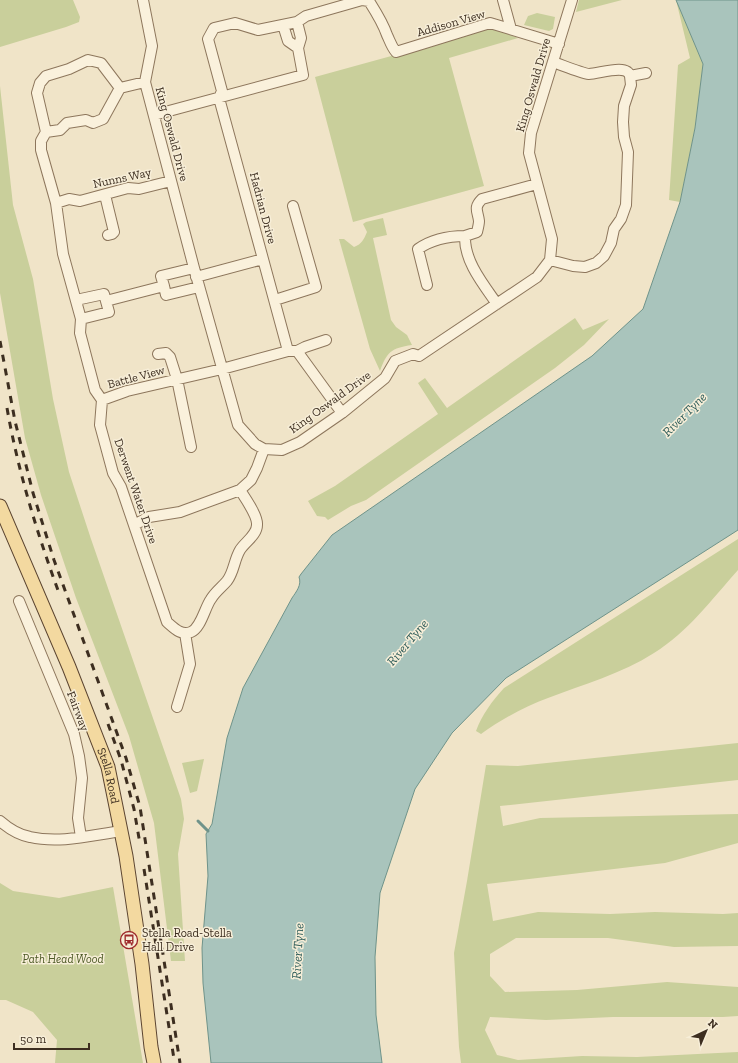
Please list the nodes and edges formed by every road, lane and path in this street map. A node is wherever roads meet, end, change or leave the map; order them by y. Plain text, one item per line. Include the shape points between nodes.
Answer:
1 (143, 0) edge
2 (503, 0) edge
3 (572, 0) edge
4 (375, 2) edge
5 (297, 22) junction
6 (284, 25) junction
7 (512, 29) junction
8 (558, 44) junction
9 (298, 48) junction
10 (553, 62) junction
11 (646, 73) dead end
12 (630, 76) junction
13 (145, 82) junction
14 (120, 88) junction
15 (219, 98) junction
16 (154, 115) junction
17 (46, 132) junction
18 (170, 181) junction
19 (537, 184) junction
20 (105, 195) junction
21 (56, 203) junction
22 (293, 206) dead end
23 (108, 235) dead end
24 (465, 236) junction
25 (263, 259) junction
26 (550, 260) junction
27 (196, 278) junction
28 (427, 285) dead end
29 (164, 286) junction
30 (76, 300) junction
31 (275, 300) junction
32 (106, 301) junction
33 (497, 304) junction
34 (81, 319) junction
35 (326, 340) dead end
36 (292, 351) junction
37 (158, 354) dead end
38 (222, 369) junction
39 (177, 379) junction
40 (102, 400) junction
41 (342, 412) junction
42 (191, 447) dead end
43 (264, 449) junction
44 (240, 490) junction
45 (0, 506) edge
46 (134, 525) junction
47 (19, 601) dead end
48 (185, 633) junction
49 (178, 707) dead end
50 (0, 821) edge
51 (122, 831) junction
52 (81, 837) junction
53 (154, 1063) edge

1 - 13 street, King Oswald Drive via 152,46
2 - 7 street
3 - 8 street, King Oswald Drive
4 - 5 street, Hadrian Drive via 362,0 306,16
4 - 7 street, Addison View via 390,45 396,52 490,24
5 - 6 street, Hadrian Drive
5 - 9 street via 301,38
6 - 9 street via 288,41
6 - 15 street, Hadrian Drive via 258,30 235,23 214,28 208,39 222,91
7 - 8 street, Addison View
8 - 10 street, King Oswald Drive
9 - 15 street via 303,75
10 - 12 street via 588,74 626,70
10 - 19 street, King Oswald Drive via 531,133 529,153
11 - 12 street
12 - 26 street via 631,85 624,106 623,122 628,152 626,205 622,219 614,229 611,243 604,256 596,263 585,267
13 - 14 street
13 - 16 street, King Oswald Drive
14 - 17 street via 103,119 93,123 86,120 67,123 60,130
14 - 17 street via 101,63 88,60 46,76 40,83 37,93
15 - 16 street
15 - 25 street, Hadrian Drive
16 - 18 street, King Oswald Drive
17 - 21 street via 41,141 41,150
18 - 20 street, Nunns Way via 139,189 128,188
18 - 27 street, King Oswald Drive
19 - 24 street via 482,199 477,204 477,232
19 - 26 street, King Oswald Drive via 552,239
20 - 21 street, Nunns Way
20 - 23 street via 114,232
21 - 30 street via 64,254
22 - 31 street via 316,287
24 - 28 street via 455,236 426,244 418,249
24 - 33 street via 470,262
25 - 27 street, Hadrian Drive
25 - 31 street
26 - 33 street, King Oswald Drive via 537,277
27 - 29 street via 166,295
27 - 29 street via 161,276
27 - 38 street, King Oswald Drive
29 - 32 street
30 - 32 street via 104,294
30 - 34 street
31 - 36 street
32 - 34 street via 109,312
33 - 41 street, King Oswald Drive via 419,356 413,354 395,361 385,378
34 - 40 street via 80,333 95,390
35 - 36 street, Battle View
36 - 38 street, Battle View
36 - 41 street
37 - 39 street, Battle View via 166,353 170,357
38 - 39 street, Battle View
38 - 43 street, King Oswald Drive via 238,425 255,444
39 - 40 street, Battle View
39 - 42 street, Battle View
40 - 46 street, Derwent Water Drive via 100,425 113,473 121,487
41 - 43 street, King Oswald Drive via 300,442 282,450
43 - 44 street via 251,480
44 - 46 street via 180,512 148,517
44 - 48 street via 256,517 256,532 241,549 227,580 210,599 196,628
45 - 51 main road, Stella Road via 69,667 108,767
46 - 48 street, Derwent Water Drive via 167,622
47 - 52 street, Fairway via 76,741 82,778 78,818
48 - 49 street via 190,664
50 - 52 street via 28,837 58,840
51 - 52 street
51 - 53 main road, Stella Road

